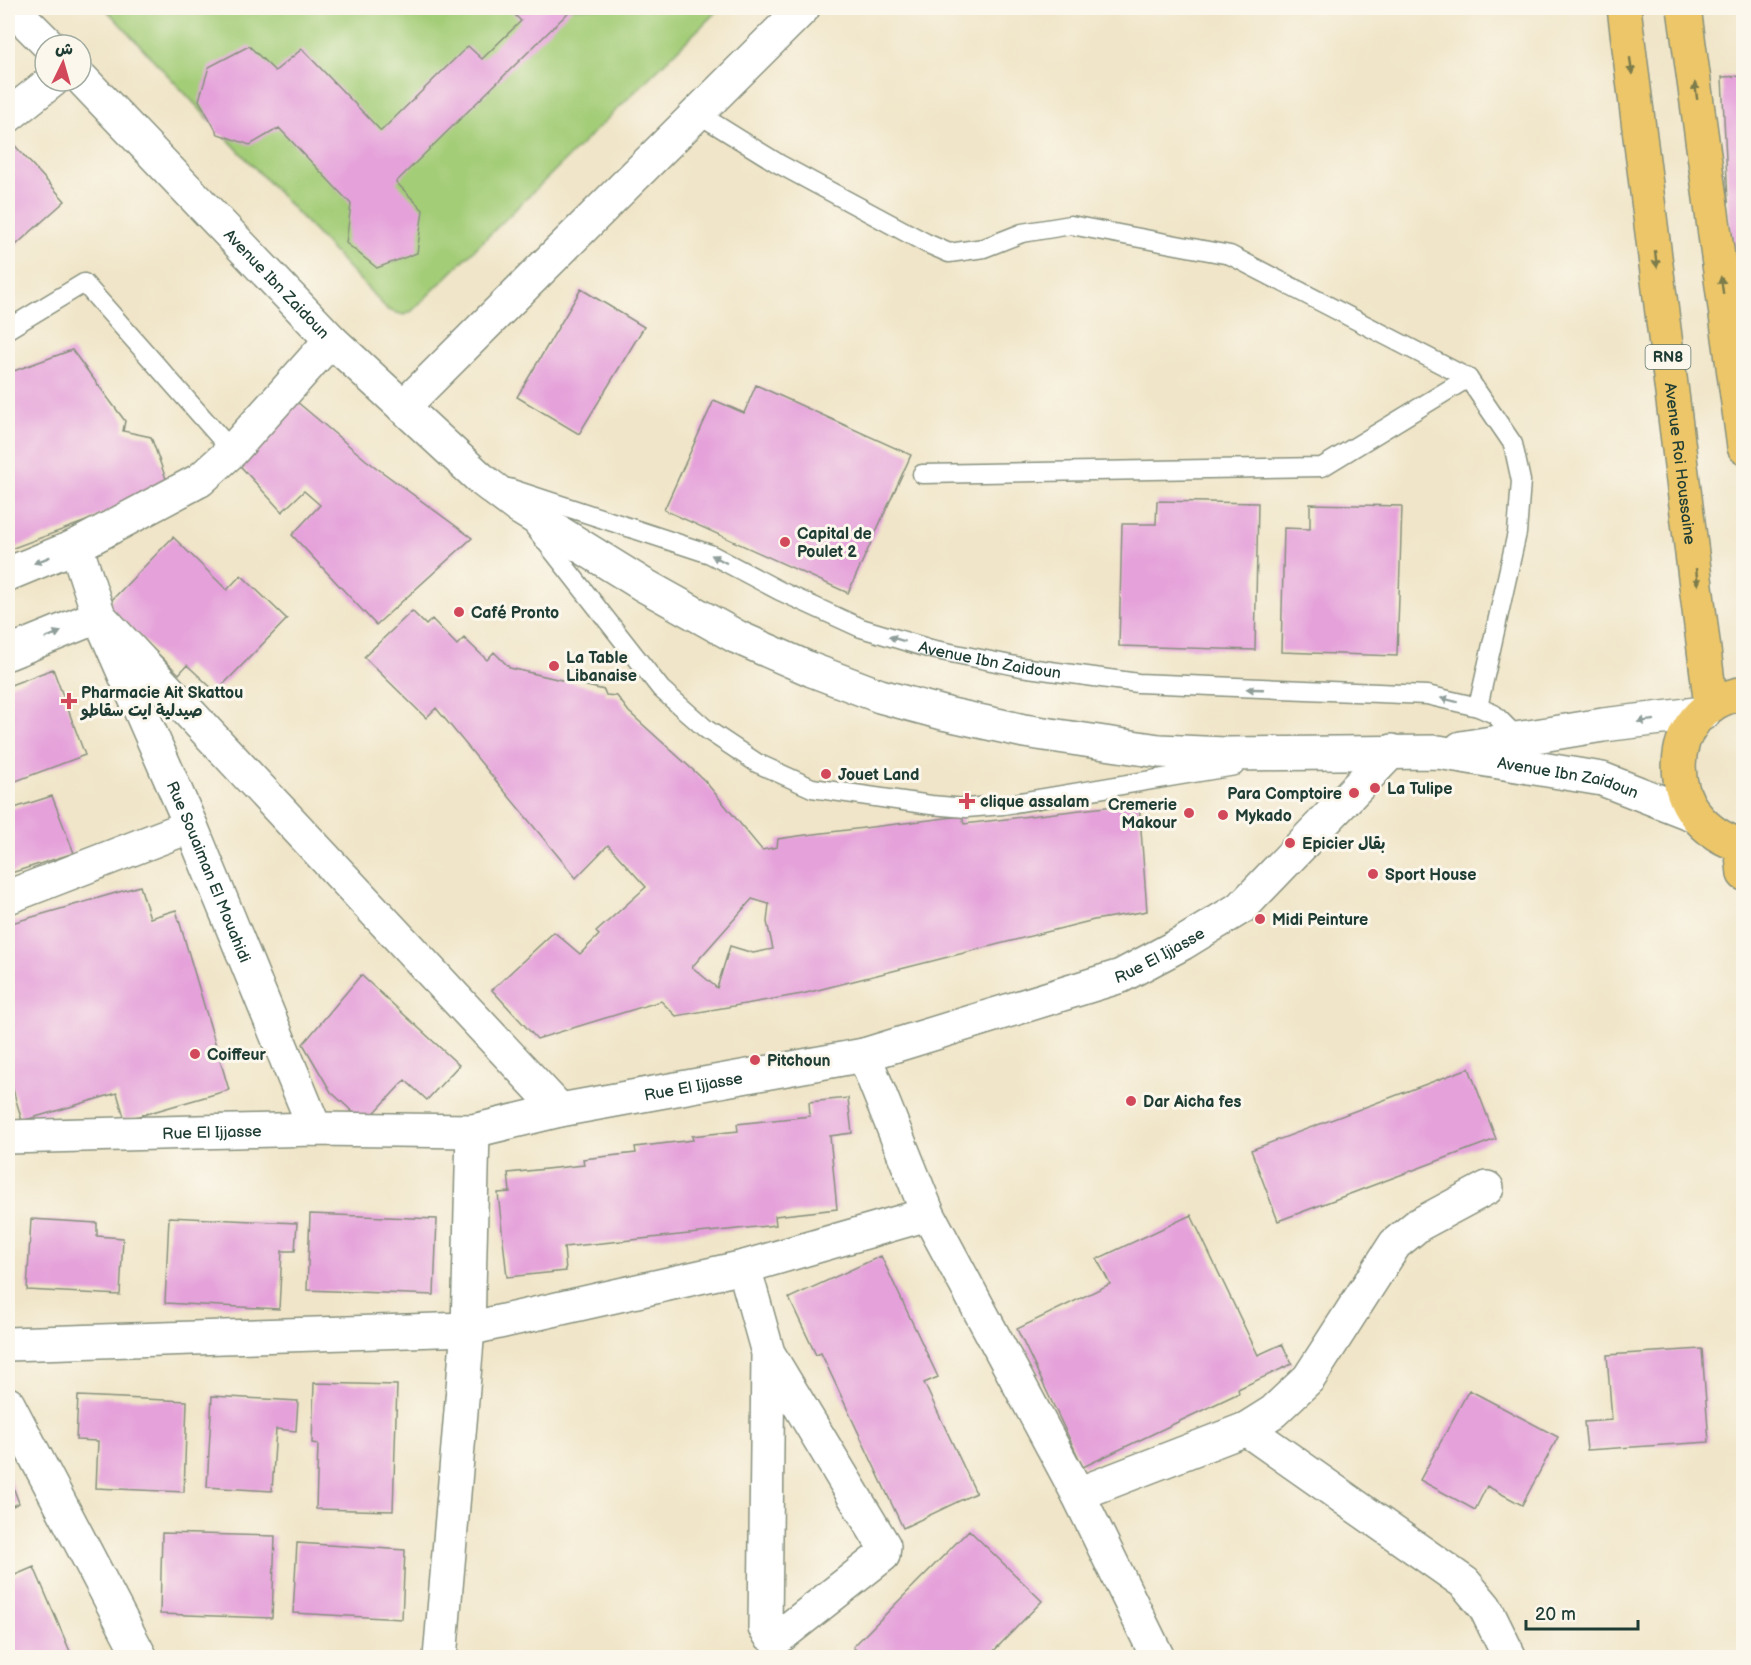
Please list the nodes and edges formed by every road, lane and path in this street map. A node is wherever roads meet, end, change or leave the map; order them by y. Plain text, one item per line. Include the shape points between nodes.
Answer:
1 (12, 8) edge
2 (803, 8) edge
3 (1624, 8) edge
4 (1684, 8) edge
5 (37, 33) edge
6 (93, 91) edge
7 (36, 93) edge
8 (697, 113) junction
9 (8, 116) edge
10 (8, 329) edge
11 (331, 340) junction
12 (1468, 378) junction
13 (403, 407) junction
14 (1743, 447) edge
15 (232, 451) junction
16 (922, 474) dead end
17 (481, 479) junction
18 (518, 507) junction
19 (76, 546) junction
20 (8, 574) edge
21 (99, 616) junction
22 (8, 653) edge
23 (1743, 693) edge
24 (1478, 707) junction
25 (1708, 709) junction
26 (1517, 737) junction
27 (1392, 752) junction
28 (1438, 752) junction
29 (1303, 754) junction
30 (1694, 815) junction
31 (190, 826) junction
32 (1743, 855) edge
33 (8, 897) edge
34 (864, 1055) junction
35 (560, 1110) junction
36 (315, 1129) junction
37 (473, 1131) junction
38 (8, 1137) edge
39 (1487, 1188) dead end
40 (928, 1214) junction
41 (744, 1267) junction
42 (468, 1329) junction
43 (8, 1344) edge
44 (768, 1353) junction
45 (8, 1404) edge
46 (1246, 1429) junction
47 (1078, 1494) junction
48 (141, 1658) edge
49 (440, 1658) edge
50 (1158, 1658) edge
51 (1510, 1658) edge

1 - 5 street
2 - 8 street
3 -> 25 main road, Avenue Roi Houssaine / RN8
14 -> 4 main road
6 - 11 street, Avenue Ibn Zaidoun
7 - 9 street
8 - 12 lane via 779,164 949,253 984,248 1022,233 1071,225 1230,255
8 - 13 street
10 - 15 lane via 84,283
11 - 13 street, Avenue Ibn Zaidoun
11 - 15 street
12 - 16 lane via 1322,467
12 - 24 lane via 1513,444 1521,481 1517,533
13 - 17 street, Avenue Ibn Zaidoun
15 - 19 street via 200,480
17 - 18 street, Avenue Ibn Zaidoun
24 -> 17 lane, Avenue Ibn Zaidoun via 1427,694 1138,683 1021,667 931,649 861,628 710,554
18 - 29 street, Avenue Ibn Zaidoun via 737,637 880,696 947,714 1096,743 1159,751
18 - 29 lane via 661,689 706,729 757,763 812,788 966,808
19 -> 20 street
19 - 21 street, Rue Souaiman El Mouahidi
22 -> 21 street
21 - 31 street, Rue Souaiman El Mouahidi
21 - 35 street
23 - 25 main road
24 - 26 lane, Avenue Ibn Zaidoun via 1494,714
25 -> 26 street, Avenue Ibn Zaidoun
25 - 30 main road via 1686,737 1678,767 1684,798
26 - 28 street, Avenue Ibn Zaidoun
27 - 28 street, Avenue Ibn Zaidoun
27 - 29 street, Avenue Ibn Zaidoun
27 - 34 street, Rue El Ijjasse via 1242,907 1183,943 1120,976
28 - 30 street, Avenue Ibn Zaidoun via 1602,779
30 - 32 main road
31 - 33 street
31 - 36 street, Rue Souaiman El Mouahidi
34 - 35 street, Rue El Ijjasse
34 - 40 street
35 - 37 street, Rue El Ijjasse
36 - 37 street, Rue El Ijjasse
36 - 38 street, Rue El Ijjasse
37 - 42 street
39 - 46 street via 1418,1225 1395,1244 1309,1378 1273,1412
40 - 41 street
40 - 47 street
41 - 42 street
41 - 44 street
42 - 43 street
42 - 49 street
44 - 44 street via 765,1628 779,1638 883,1555 884,1546
45 - 48 street
46 - 47 street
46 - 51 street via 1465,1583 1485,1607
47 - 50 street

